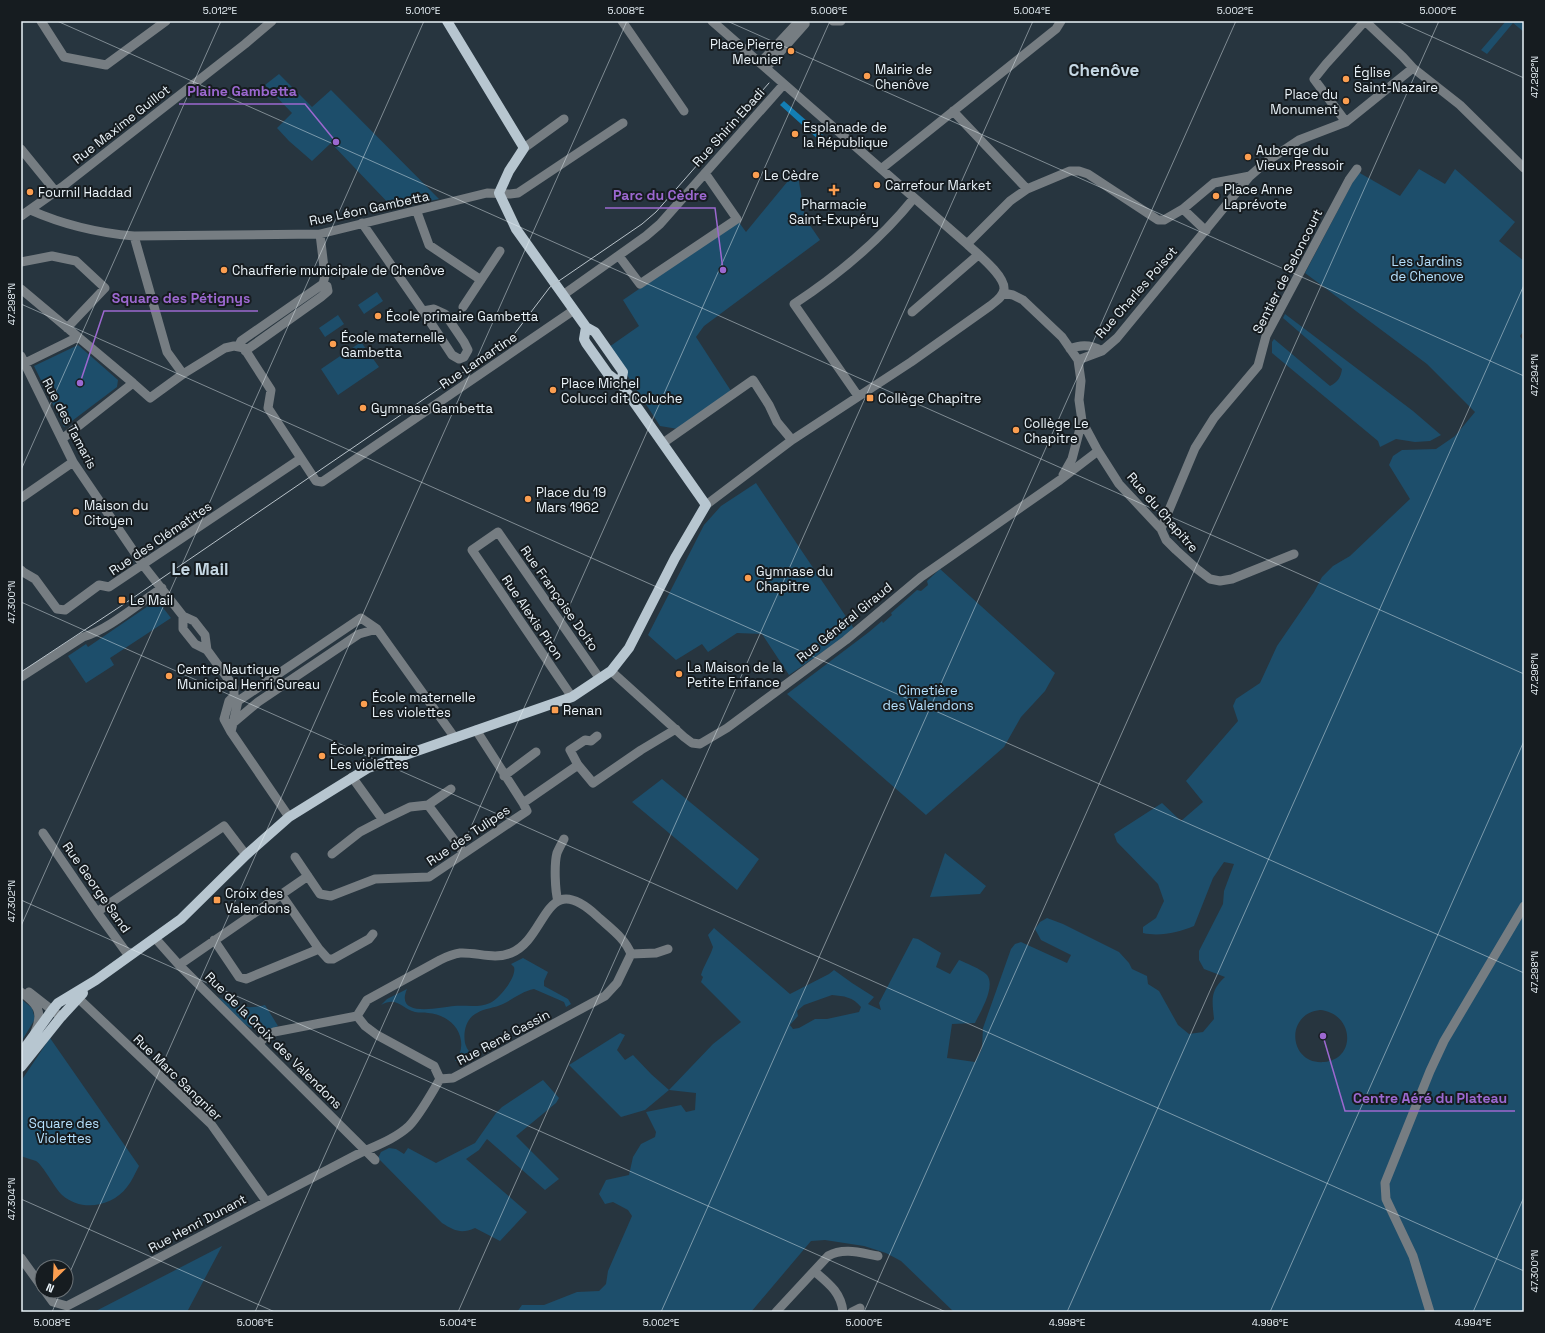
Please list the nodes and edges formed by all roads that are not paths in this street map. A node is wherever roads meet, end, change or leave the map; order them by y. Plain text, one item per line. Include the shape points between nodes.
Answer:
1 (41, 21) edge
2 (166, 21) edge
3 (272, 21) edge
4 (447, 21) edge
5 (622, 21) edge
6 (712, 21) edge
7 (833, 21) edge
8 (841, 21) edge
9 (1365, 21) edge
10 (803, 22) edge
11 (1058, 22) edge
12 (763, 66) junction
13 (1413, 68) junction
14 (784, 84) junction
15 (684, 111) dead end
16 (953, 111) junction
17 (564, 119) dead end
18 (1346, 122) junction
19 (623, 123) dead end
20 (524, 148) junction
21 (21, 149) edge
22 (1524, 168) edge
23 (881, 169) junction
24 (1357, 169) dead end
25 (705, 174) junction
26 (1250, 176) junction
27 (1027, 189) junction
28 (56, 192) junction
29 (499, 193) junction
30 (914, 198) junction
31 (30, 210) junction
32 (1183, 210) junction
33 (417, 212) junction
34 (21, 216) edge
35 (362, 223) junction
36 (1206, 230) junction
37 (320, 234) junction
38 (134, 236) junction
39 (967, 244) junction
40 (500, 251) dead end
41 (978, 255) junction
42 (619, 256) junction
43 (21, 262) edge
44 (481, 280) junction
45 (21, 290) edge
46 (1003, 293) junction
47 (563, 295) junction
48 (463, 307) dead end
49 (574, 310) junction
50 (423, 312) junction
51 (912, 312) dead end
52 (67, 328) junction
53 (78, 337) junction
54 (242, 349) junction
55 (1070, 349) junction
56 (1102, 351) junction
57 (1078, 360) junction
58 (22, 362) edge
59 (183, 374) junction
60 (133, 383) junction
61 (858, 396) junction
62 (1082, 421) junction
63 (62, 439) junction
64 (792, 440) junction
65 (663, 443) junction
66 (1098, 451) junction
67 (300, 459) junction
68 (73, 462) junction
69 (1060, 480) junction
70 (21, 498) edge
71 (706, 505) junction
72 (1161, 529) junction
73 (472, 550) joint
74 (1294, 554) dead end
75 (143, 565) junction
76 (21, 570) edge
77 (162, 588) junction
78 (183, 616) junction
79 (377, 630) junction
80 (207, 650) junction
81 (611, 671) junction
82 (21, 677) edge
83 (600, 679) junction
84 (572, 697) junction
85 (236, 699) junction
86 (232, 728) junction
87 (676, 729) junction
88 (476, 730) junction
89 (597, 736) dead end
90 (455, 738) junction
91 (536, 752) dead end
92 (578, 765) junction
93 (504, 776) junction
94 (352, 777) junction
95 (451, 789) dead end
96 (523, 803) junction
97 (428, 805) junction
98 (289, 817) junction
99 (383, 820) junction
100 (43, 833) dead end
101 (564, 839) dead end
102 (464, 853) junction
103 (332, 854) dead end
104 (246, 855) junction
105 (295, 857) dead end
106 (308, 876) junction
107 (281, 894) junction
108 (558, 901) junction
109 (1524, 906) edge
110 (97, 912) junction
111 (373, 934) dead end
112 (155, 938) junction
113 (214, 940) junction
114 (319, 949) junction
115 (668, 949) dead end
116 (631, 954) junction
117 (130, 956) junction
118 (179, 965) junction
119 (96, 980) junction
120 (21, 986) edge
121 (21, 992) edge
122 (78, 998) junction
123 (54, 1012) junction
124 (356, 1016) junction
125 (32, 1037) junction
126 (259, 1044) junction
127 (21, 1055) edge
128 (21, 1067) edge
129 (440, 1079) junction
130 (364, 1151) junction
131 (375, 1160) dead end
132 (266, 1201) junction
133 (878, 1256) dead end
134 (21, 1258) edge
135 (814, 1271) junction
136 (34, 1276) edge
137 (50, 1299) edge
138 (776, 1312) edge
139 (844, 1312) edge
140 (1430, 1312) edge

1 - 2 street via 64,57 106,65
3 - 28 street, Rue Maxime Guillot
4 - 20 main road
5 - 15 street
6 - 12 street
7 - 8 street
9 - 13 street
9 - 18 street via 1314,79
10 - 12 street
11 - 16 street via 1056,29
12 - 14 street
13 - 18 street
13 - 22 street via 1460,105
14 - 23 street
14 - 25 street, Rue Shirin Ebadi
16 - 23 street
16 - 27 street
17 - 20 street
18 - 26 street via 1299,140
19 - 29 street, Rue Léon Gambetta via 518,193
20 - 29 main road
21 - 28 street
23 - 30 street
24 - 72 street, Sentier de Seloncourt via 1266,336 1258,366 1214,418 1195,448
25 - 42 street, Rue Shirin Ebadi via 660,224
25 - 42 street via 737,219 640,284
26 - 32 street via 1214,183
26 - 36 street
27 - 32 street via 1070,171 1079,171 1088,174 1158,220 1164,220
27 - 39 street via 1010,201
28 - 31 street, Rue Maxime Guillot
29 - 33 street, Rue Léon Gambetta via 486,193
29 - 47 main road via 516,229
30 - 39 street
30 - 61 street via 864,250 794,304
31 - 34 street, Rue Maxime Guillot
31 - 38 street, Rue Léon Gambetta via 81,228
32 - 36 street
33 - 35 street, Rue Léon Gambetta
33 - 44 street via 429,245
35 - 37 street, Rue Léon Gambetta
35 - 50 street, Rue Lamartine
36 - 56 street, Rue Charles Poisot via 1117,338
37 - 38 street, Rue Léon Gambetta
37 - 54 street via 325,276 323,284 240,341
38 - 59 street via 167,352
39 - 41 street
40 - 44 street
41 - 46 street via 1001,278 1004,284
41 - 51 street
42 - 47 street, Rue Shirin Ebadi
43 - 52 street via 52,256 76,261 105,288
44 - 48 street
45 - 52 street
46 - 55 street via 1023,300 1062,337
46 - 61 street via 990,306
47 - 49 main road
49 - 65 main road via 586,327 586,343 608,374 621,384
49 - 67 street, Rue Lamartine via 322,482 316,482
50 - 50 street, Rue Lamartine via 452,355 459,359 464,357 468,350 445,314 434,309
52 - 53 street
53 - 58 street
53 - 60 street
54 - 59 street via 225,348
54 - 67 street via 271,390 268,408
55 - 56 street via 1077,346 1094,346
55 - 57 street
56 - 57 street, Rue Charles Poisot
57 - 62 street, Rue Général Giraud
58 - 63 street, Rue des Tamaris
59 - 60 street via 150,398
60 - 63 street
61 - 64 street
62 - 66 street, Rue du Chapitre
62 - 69 street, Rue Général Giraud via 1072,459
63 - 68 street, Rue des Tamaris
64 - 65 street via 777,422 753,380
64 - 71 street
65 - 71 main road
66 - 69 street, Rue Général Giraud
66 - 72 street, Rue du Chapitre via 1119,484
67 - 75 street, Rue des Clématites
68 - 70 street
68 - 75 street, Rue des Tamaris
69 - 87 street, Rue Général Giraud via 921,577 846,640 712,738 700,744 692,743
71 - 81 main road via 675,558 630,648
72 - 74 street, Rue du Chapitre via 1166,540 1197,569 1220,581 1232,579
73 - 83 street, Rue Françoise Dolto via 498,532
73 - 84 street, Rue Alexis Piron
75 - 76 street, Rue des Clématites via 110,588 99,586 65,610 57,609 35,579
75 - 77 street, Rue des Tamaris
77 - 78 street, Rue des Tamaris
77 - 82 street via 103,628 83,637
78 - 80 street via 194,621 205,635
78 - 80 street via 183,629 195,644
79 - 85 street via 361,618
79 - 86 street via 359,634 258,702
79 - 90 street
80 - 85 street via 234,687
81 - 83 main road
81 - 87 street, Rue Général Giraud
83 - 84 main road
84 - 88 main road
85 - 86 street via 229,701 224,719
86 - 98 street
87 - 92 street via 594,783
88 - 90 main road
88 - 93 street
89 - 92 street via 570,750
90 - 94 main road via 368,768
91 - 93 street
92 - 96 street
93 - 96 street
94 - 98 main road
94 - 99 street
95 - 97 street
96 - 102 street, Rue des Tulipes via 527,811
97 - 99 street via 410,806
97 - 102 street
98 - 104 main road
99 - 103 street via 360,832
100 - 110 street, Rue George Sand
101 - 108 street via 557,853
102 - 106 street, Rue des Tulipes via 429,877 375,879 331,896 320,894
104 - 110 street via 224,826
104 - 112 main road via 181,919
105 - 106 street, Rue des Tulipes
106 - 107 street
107 - 113 street
107 - 114 street
108 - 116 street via 574,900 585,905 624,941
108 - 124 street via 549,908 533,935 517,950 500,956 458,953 446,957 367,1000
109 - 140 street via 1444,1041 1385,1183 1386,1199 1413,1256
110 - 117 street, Rue George Sand
111 - 114 street via 369,939 334,959 326,958
112 - 117 main road
112 - 118 street, Rue de la Croix des Valendons
113 - 114 street via 239,977 246,979
113 - 118 street
115 - 116 street via 656,953
116 - 129 street, Rue René Cassin via 617,983 605,996 453,1078
117 - 119 main road
118 - 126 street, Rue de la Croix des Valendons
119 - 122 main road
119 - 123 main road via 58,1003
120 - 123 street
121 - 123 street
121 - 125 street via 37,1006 39,1013
122 - 123 main road
122 - 132 street, Rue Marc Sangnier via 211,1124
123 - 125 main road
123 - 128 main road via 35,1048
124 - 126 street via 274,1032
124 - 129 street via 377,1035 434,1066
125 - 127 main road
126 - 130 street, Rue de la Croix des Valendons
129 - 130 street via 408,1126
130 - 131 street, Rue de la Croix des Valendons
130 - 132 street, Rue Henri Dunant
132 - 137 street, Rue Henri Dunant via 67,1306
133 - 135 street via 845,1250 835,1252
134 - 136 street
135 - 138 street
135 - 139 street via 837,1292

